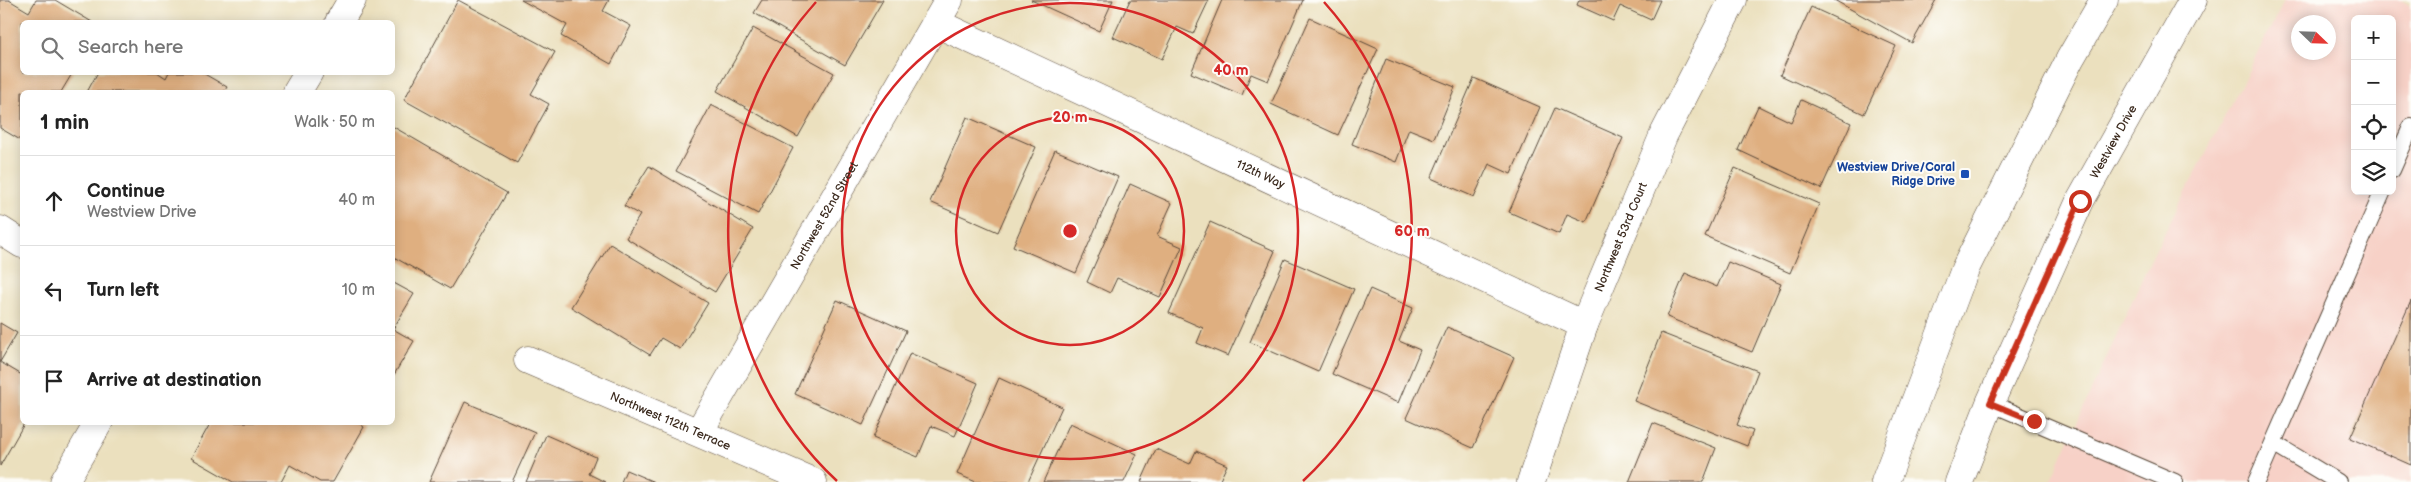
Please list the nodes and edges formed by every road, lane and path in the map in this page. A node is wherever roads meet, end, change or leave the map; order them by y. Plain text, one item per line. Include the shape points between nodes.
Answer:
1 (352, 0) edge
2 (1733, 0) edge
3 (2104, 0) edge
4 (2193, 0) edge
5 (942, 11) edge
6 (340, 20) edge
7 (307, 75) edge
8 (298, 90) edge
9 (2411, 127) edge
10 (2396, 161) edge
11 (2381, 195) edge
12 (0, 230) edge
13 (20, 243) edge
14 (1584, 324) junction
15 (528, 360) dead end
16 (1990, 403) junction
17 (97, 425) edge
18 (699, 432) junction
19 (2273, 443) junction
20 (64, 482) edge
21 (813, 482) edge
22 (1531, 482) edge
23 (1884, 482) edge
24 (1959, 482) edge
25 (2175, 482) edge
26 (2256, 482) edge
27 (2338, 482) edge

1 - 6 street
2 - 14 street, Northwest 53rd Court via 1664,134
3 - 23 street via 2070,59 1965,269
4 - 16 street, Westview Drive via 2080,201
5 - 14 street, 112th Way
5 - 18 street, Northwest 52nd Street
7 - 8 street
9 - 10 lane
11 - 19 lane
12 - 13 street
14 - 22 street, Northwest 53rd Court
15 - 18 street, Northwest 112th Terrace
16 - 24 street, Westview Drive
16 - 25 lane
17 - 20 street
18 - 21 street, Northwest 112th Terrace
19 - 26 lane
19 - 27 lane

